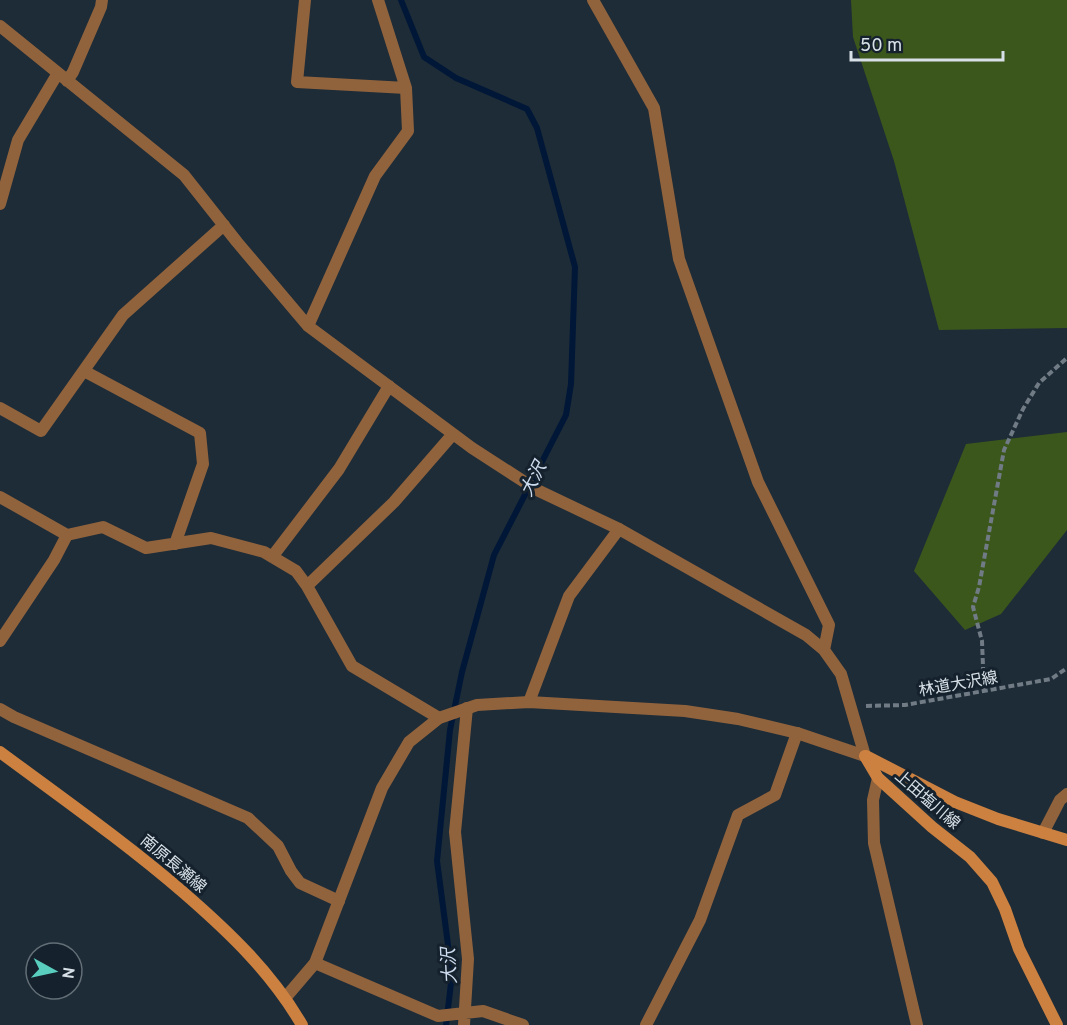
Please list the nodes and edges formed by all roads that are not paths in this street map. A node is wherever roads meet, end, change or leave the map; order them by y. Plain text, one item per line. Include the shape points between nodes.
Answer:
1 (102, 0) edge
2 (305, 0) edge
3 (378, 0) edge
4 (593, 0) edge
5 (0, 26) edge
6 (63, 77) junction
7 (406, 88) junction
8 (0, 204) edge
9 (224, 225) junction
10 (308, 326) junction
11 (84, 371) junction
12 (389, 386) junction
13 (0, 408) edge
14 (453, 434) junction
15 (0, 497) edge
16 (619, 529) junction
17 (67, 535) junction
18 (175, 544) junction
19 (272, 557) junction
20 (307, 586) junction
21 (0, 641) edge
22 (824, 650) junction
23 (529, 702) junction
24 (467, 708) junction
25 (0, 709) edge
26 (439, 718) junction
27 (797, 733) junction
28 (0, 752) edge
29 (865, 756) junction
30 (878, 778) junction
31 (1067, 794) edge
32 (1043, 833) junction
33 (1067, 840) edge
34 (339, 901) junction
35 (315, 963) junction
36 (286, 998) junction
37 (465, 1019) edge
38 (302, 1025) edge
39 (523, 1025) edge
40 (646, 1025) edge
41 (917, 1025) edge
42 (1057, 1025) edge

1 - 6 street via 74,72
2 - 7 street via 297,82
3 - 7 street
4 - 22 street via 654,108 679,259 758,482 829,625
5 - 6 street
6 - 8 street via 18,140
6 - 9 street via 184,175
7 - 10 street via 408,131 375,176
9 - 10 street
9 - 11 street via 123,315
10 - 12 street
11 - 13 street via 41,431
11 - 18 street via 200,433 203,464
12 - 14 street
12 - 19 street via 339,469
14 - 16 street via 537,490
14 - 20 street via 394,502
15 - 17 street
16 - 22 street via 806,635
16 - 23 street via 569,596
17 - 18 street via 103,527 146,548
17 - 21 street
18 - 19 street via 211,538
19 - 20 street via 296,571
20 - 26 street via 352,666
22 - 29 street via 841,674
23 - 24 street
23 - 27 street via 685,711
24 - 26 street
24 - 37 street via 455,832 468,959
25 - 34 street via 248,818 278,846 300,883
26 - 34 street via 409,742 382,788
27 - 29 street
27 - 40 street via 776,795 738,815 700,920
28 - 36 main road, 南原長瀬線 via 139,854 247,950
29 - 30 main road, 上田塩川線
29 - 32 main road, 上田塩川線 via 955,802
30 - 41 street via 873,800 874,843
30 - 42 main road, 上田塩川線 via 970,857 992,882 1019,949
31 - 32 street
32 - 33 main road, 上田塩川線
34 - 35 street
35 - 36 street
35 - 37 street via 438,1016
36 - 38 main road, 南原長瀬線
37 - 39 street via 483,1011

